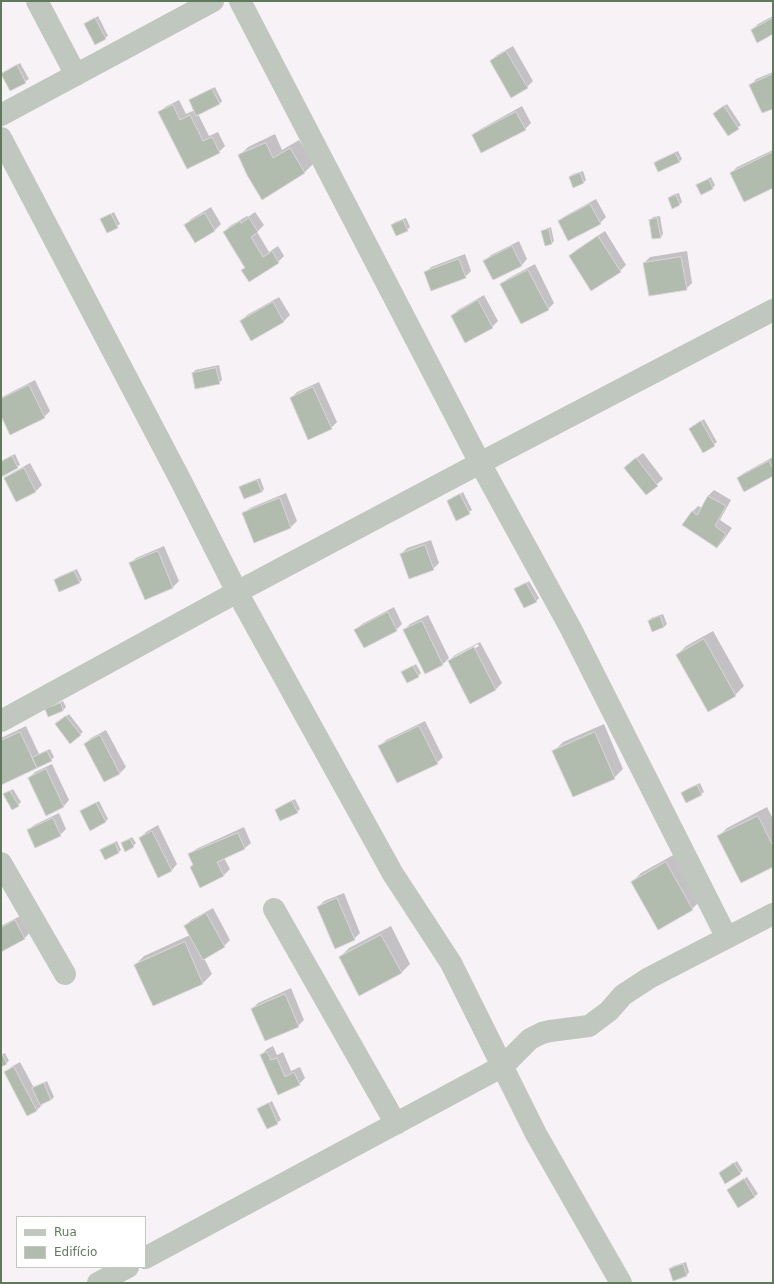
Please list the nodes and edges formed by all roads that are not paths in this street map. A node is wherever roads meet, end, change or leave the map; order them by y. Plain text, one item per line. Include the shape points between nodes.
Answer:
1 (37, 1) edge
2 (213, 1) edge
3 (240, 1) edge
4 (76, 75) junction
5 (1, 115) edge
6 (1, 138) edge
7 (773, 310) edge
8 (480, 463) junction
9 (238, 592) junction
10 (1, 721) edge
11 (1, 863) edge
12 (274, 909) dead end
13 (773, 914) edge
14 (727, 938) junction
15 (65, 974) dead end
16 (503, 1066) junction
17 (396, 1124) junction
18 (146, 1257) edge
19 (126, 1268) edge
20 (98, 1283) edge
21 (621, 1283) edge

1 - 4 street
2 - 4 street
3 - 8 street
4 - 5 street
6 - 9 street
7 - 8 street
8 - 9 street
8 - 14 street via 571,629
9 - 10 street
9 - 16 street via 393,874 451,963
11 - 15 street
12 - 17 street
13 - 14 street
14 - 16 street via 649,978 623,995 609,1011 589,1026 550,1031 530,1039
16 - 17 street
16 - 21 street via 536,1134
17 - 18 street
19 - 20 street

